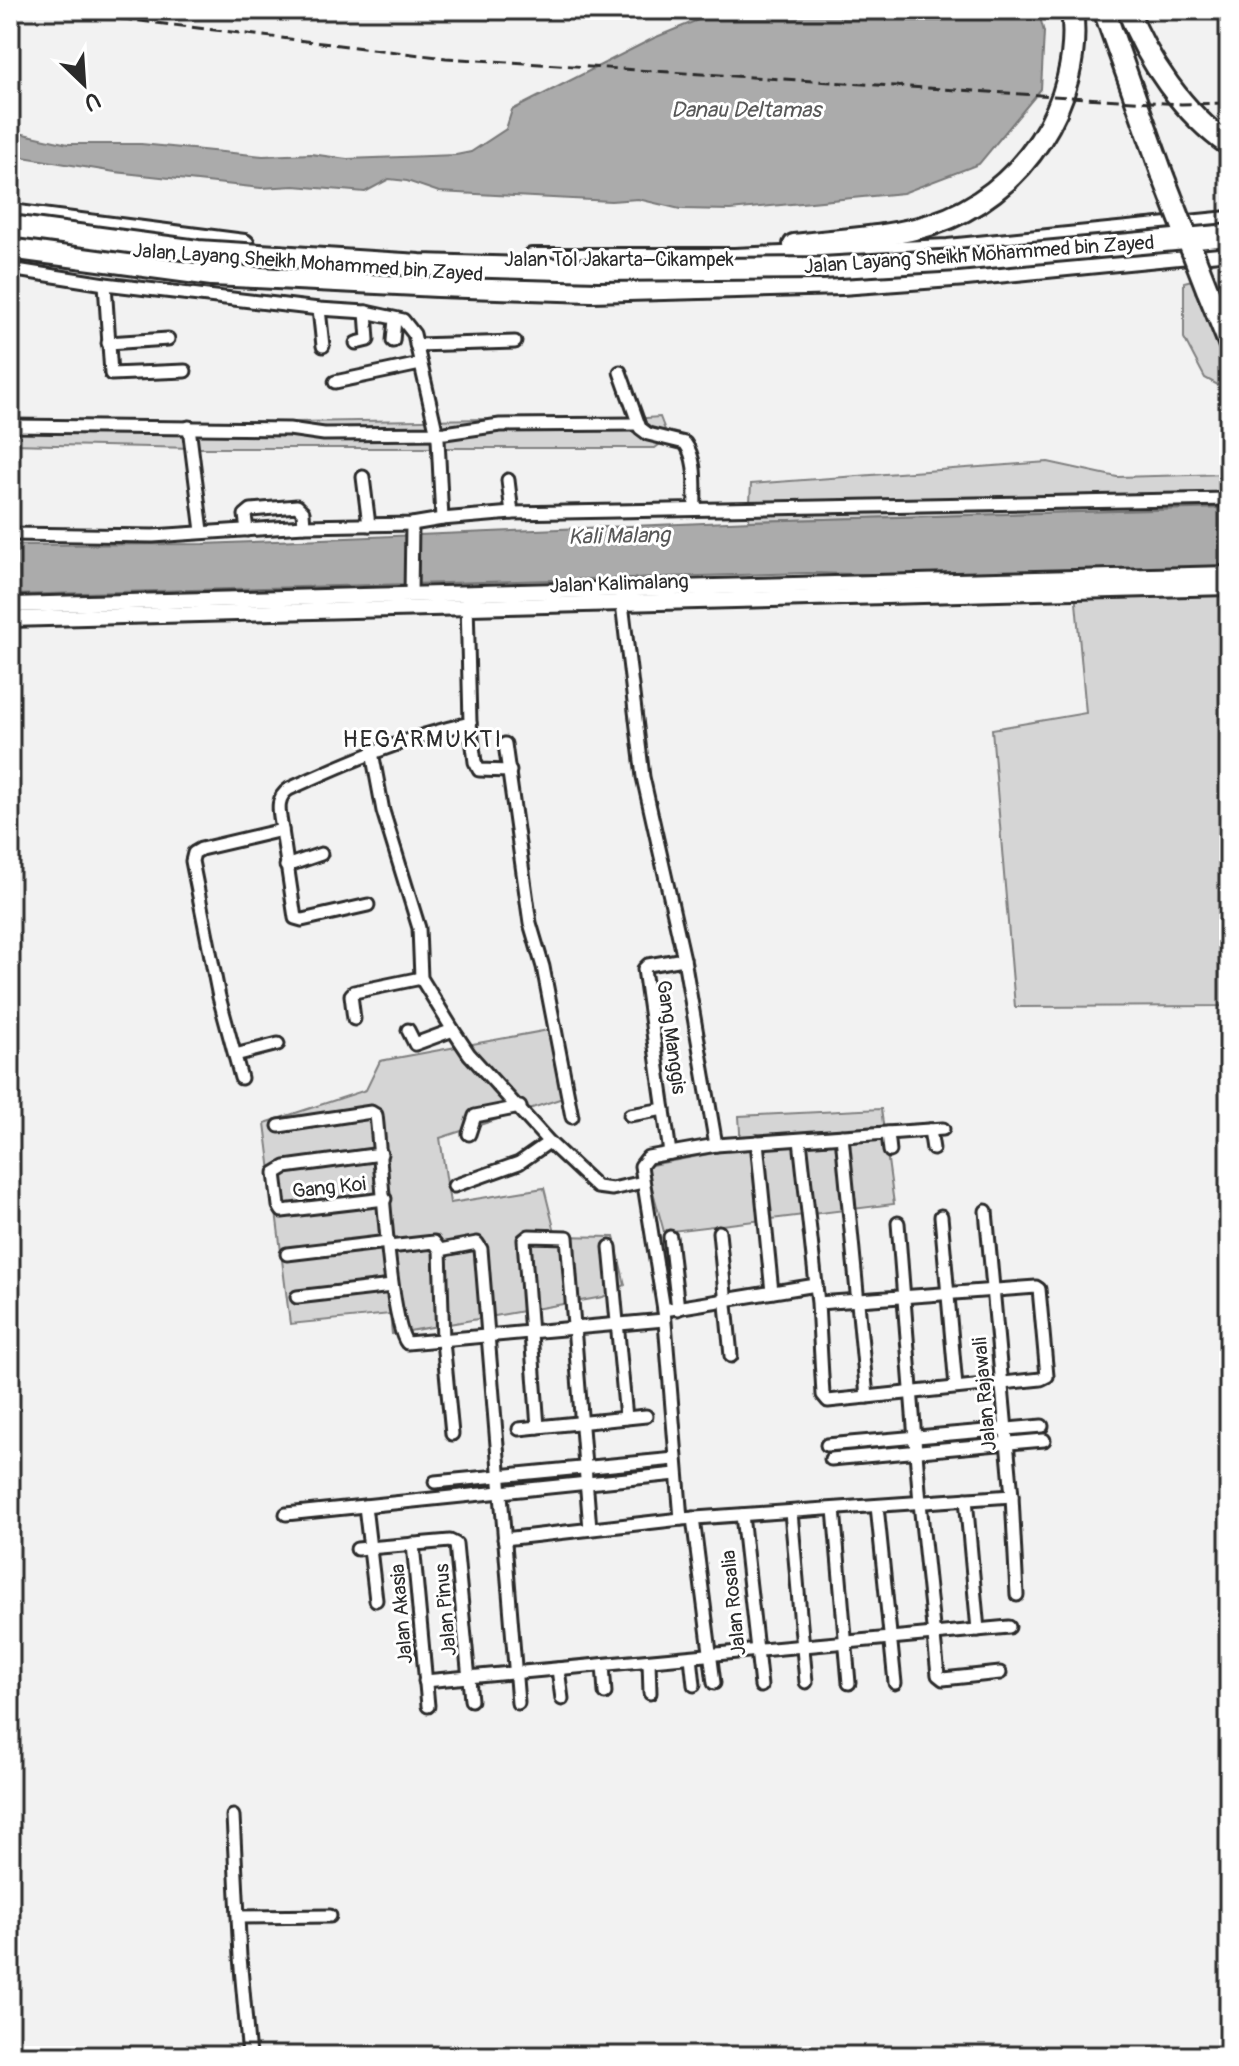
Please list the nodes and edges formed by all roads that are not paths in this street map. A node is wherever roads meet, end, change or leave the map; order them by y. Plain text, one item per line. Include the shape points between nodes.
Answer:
1 (1072, 10) edge
2 (1104, 10) edge
3 (1114, 10) edge
4 (1128, 10) edge
5 (1229, 145) edge
6 (1169, 175) junction
7 (10, 215) edge
8 (1229, 222) edge
9 (10, 226) edge
10 (10, 235) edge
11 (1229, 235) edge
12 (1229, 246) edge
13 (10, 248) edge
14 (1229, 258) edge
15 (679, 259) junction
16 (10, 269) edge
17 (966, 275) junction
18 (105, 284) junction
19 (1211, 288) junction
20 (319, 309) junction
21 (366, 312) junction
22 (395, 319) junction
23 (1229, 320) edge
24 (168, 339) dead end
25 (393, 341) dead end
26 (515, 342) dead end
27 (108, 343) junction
28 (356, 343) dead end
29 (1229, 343) edge
30 (416, 345) junction
31 (323, 346) dead end
32 (420, 364) junction
33 (185, 371) dead end
34 (620, 372) dead end
35 (335, 382) dead end
36 (637, 424) junction
37 (10, 426) edge
38 (189, 427) junction
39 (436, 432) junction
40 (363, 477) dead end
41 (508, 480) dead end
42 (1229, 499) edge
43 (695, 509) junction
44 (512, 513) junction
45 (442, 519) junction
46 (369, 525) junction
47 (304, 526) junction
48 (412, 529) junction
49 (247, 530) junction
50 (202, 531) junction
51 (10, 534) edge
52 (1229, 574) edge
53 (1229, 587) edge
54 (411, 589) junction
55 (621, 596) junction
56 (466, 600) junction
57 (10, 605) edge
58 (10, 619) edge
59 (470, 723) junction
60 (505, 744) dead end
61 (372, 752) junction
62 (510, 771) junction
63 (282, 830) junction
64 (321, 854) dead end
65 (286, 866) junction
66 (368, 905) dead end
67 (684, 959) junction
68 (421, 978) junction
69 (354, 1019) dead end
70 (408, 1030) dead end
71 (453, 1030) junction
72 (278, 1044) dead end
73 (235, 1055) junction
74 (241, 1078) dead end
75 (520, 1107) junction
76 (664, 1109) junction
77 (630, 1115) dead end
78 (572, 1117) dead end
79 (279, 1126) dead end
80 (888, 1133) junction
81 (469, 1134) dead end
82 (842, 1136) junction
83 (800, 1140) junction
84 (549, 1142) junction
85 (757, 1142) junction
86 (716, 1145) junction
87 (933, 1149) dead end
88 (890, 1151) dead end
89 (670, 1153) junction
90 (381, 1154) junction
91 (643, 1182) junction
92 (454, 1186) dead end
93 (385, 1199) junction
94 (986, 1211) dead end
95 (941, 1216) dead end
96 (898, 1223) dead end
97 (719, 1232) dead end
98 (670, 1237) dead end
99 (389, 1245) junction
100 (610, 1247) dead end
101 (440, 1250) junction
102 (287, 1254) dead end
103 (816, 1285) junction
104 (392, 1286) junction
105 (992, 1290) junction
106 (772, 1292) junction
107 (948, 1292) junction
108 (904, 1296) junction
109 (297, 1297) dead end
110 (859, 1300) junction
111 (725, 1302) junction
112 (818, 1303) junction
113 (678, 1309) junction
114 (664, 1315) junction
115 (616, 1324) junction
116 (573, 1329) junction
117 (530, 1334) junction
118 (487, 1336) junction
119 (443, 1341) junction
120 (731, 1356) dead end
121 (1001, 1384) junction
122 (956, 1387) junction
123 (911, 1393) junction
124 (867, 1397) junction
125 (646, 1416) dead end
126 (626, 1418) junction
127 (582, 1422) junction
128 (1042, 1426) dead end
129 (538, 1427) junction
130 (519, 1429) dead end
131 (1005, 1429) junction
132 (452, 1434) dead end
133 (915, 1437) junction
134 (1044, 1440) dead end
135 (1007, 1444) junction
136 (827, 1445) dead end
137 (916, 1452) junction
138 (675, 1459) junction
139 (831, 1459) dead end
140 (586, 1467) junction
141 (676, 1474) junction
142 (500, 1475) junction
143 (587, 1481) junction
144 (435, 1482) dead end
145 (501, 1491) junction
146 (1012, 1496) junction
147 (966, 1499) junction
148 (920, 1503) junction
149 (365, 1506) junction
150 (877, 1506) junction
151 (834, 1509) junction
152 (791, 1512) junction
153 (286, 1514) dead end
154 (742, 1515) junction
155 (687, 1519) junction
156 (590, 1529) junction
157 (504, 1539) junction
158 (413, 1544) junction
159 (371, 1548) junction
160 (357, 1549) dead end
161 (1017, 1595) dead end
162 (376, 1600) dead end
163 (1009, 1627) dead end
164 (978, 1630) junction
165 (933, 1634) junction
166 (889, 1638) junction
167 (846, 1642) junction
168 (803, 1646) junction
169 (755, 1651) junction
170 (710, 1655) junction
171 (691, 1657) junction
172 (649, 1661) junction
173 (603, 1665) junction
174 (558, 1669) junction
175 (515, 1673) junction
176 (1000, 1673) dead end
177 (469, 1677) junction
178 (425, 1681) junction
179 (806, 1682) dead end
180 (714, 1683) dead end
181 (849, 1683) dead end
182 (895, 1683) dead end
183 (694, 1685) dead end
184 (761, 1686) dead end
185 (605, 1693) dead end
186 (650, 1693) dead end
187 (562, 1699) dead end
188 (471, 1700) dead end
189 (518, 1703) dead end
190 (428, 1706) dead end
191 (233, 1816) dead end
192 (330, 1916) dead end
193 (239, 1917) junction
194 (249, 2056) edge

1 - 15 highway via 1071,64 1055,116 1011,177 970,207 932,225 901,231
2 - 6 highway
3 - 6 highway
4 - 5 highway via 1172,87
6 - 19 highway
7 - 15 highway, Jalan Tol Jakarta–Cikampek via 326,252
8 - 15 highway, Jalan Tol Jakarta–Cikampek via 948,250
9 - 11 highway, Jalan Layang Sheikh Mohammed bin Zayed, bridge via 198,251 598,270 822,268
10 - 12 highway, Jalan Layang Sheikh Mohammed bin Zayed, bridge via 220,260 426,274 601,278 834,275
12 - 17 highway, Jalan Tol Jakarta–Cikampek
13 - 17 highway, Jalan Tol Jakarta–Cikampek via 212,275 576,290 841,284
14 - 17 highway via 1010,277
16 - 18 street
18 - 20 street
18 - 27 street
19 - 23 highway
19 - 29 highway
20 - 21 street
20 - 31 street
21 - 22 street
21 - 28 street via 368,341
22 - 25 street
22 - 30 street via 407,323
24 - 27 street
26 - 30 street
27 - 33 street via 111,374
30 - 32 street
32 - 35 street
32 - 39 street
34 - 36 street
36 - 39 street via 500,425
36 - 43 street via 648,434 679,440 689,449
37 - 38 street
38 - 39 street via 324,434
38 - 50 street
39 - 45 street
40 - 46 street
41 - 44 street
42 - 43 street
43 - 44 street
44 - 45 street
45 - 48 street
46 - 47 street
46 - 48 street
47 - 49 street
47 - 49 street via 297,506 251,510 245,515
48 - 54 street
49 - 50 street
50 - 51 street via 153,536
52 - 55 main road, Jalan Kalimalang
53 - 55 main road, Jalan Kalimalang
54 - 56 main road, Jalan Kalimalang
54 - 57 main road, Jalan Kalimalang
55 - 56 main road, Jalan Kalimalang
55 - 67 street via 643,777
56 - 58 main road, Jalan Kalimalang
56 - 59 street
59 - 61 street
59 - 62 street via 479,770
60 - 62 street
61 - 63 street via 282,793
61 - 68 street via 383,811 419,928
62 - 78 street via 530,923
63 - 65 street
63 - 73 street via 196,851 192,861
64 - 65 street
65 - 66 street via 297,919
67 - 76 street, Gang Manggis via 644,969
67 - 86 street
68 - 69 street via 354,992
68 - 71 street
70 - 71 street via 415,1044
71 - 75 street
72 - 73 street
73 - 74 street
75 - 81 street via 475,1116
75 - 84 street
76 - 77 street
76 - 89 street, Gang Manggis
79 - 90 street via 371,1112 376,1115
80 - 82 street
80 - 87 street via 936,1129
80 - 88 street
82 - 83 street
82 - 110 street
83 - 85 street
83 - 103 street
84 - 91 street via 597,1187
84 - 92 street via 519,1163
85 - 86 street
85 - 106 street
86 - 89 street
89 - 91 street via 642,1161
90 - 93 street
90 - 93 street, Gang Koi via 285,1167 275,1173 282,1211
91 - 114 street
93 - 99 street
94 - 105 street, Jalan Rajawali
95 - 107 street
96 - 108 street
97 - 111 street
98 - 113 street
99 - 101 street via 434,1242
99 - 102 street
99 - 104 street
100 - 115 street
101 - 118 street via 481,1246
101 - 119 street
103 - 106 street
103 - 112 street
104 - 109 street
104 - 119 street via 404,1342
105 - 107 street
105 - 121 street, Jalan Rajawali
105 - 121 street via 1039,1289 1044,1336 1047,1376
106 - 111 street
107 - 108 street
107 - 122 street
108 - 110 street
108 - 123 street
110 - 112 street
110 - 124 street
111 - 113 street
111 - 120 street
112 - 124 street via 824,1398
113 - 114 street
114 - 115 street
114 - 138 street
115 - 116 street
115 - 126 street
116 - 117 street
116 - 117 street via 568,1238 529,1236 524,1240
116 - 127 street
117 - 118 street
117 - 129 street
118 - 119 street
118 - 142 street
119 - 132 street
121 - 122 street
121 - 131 street, Jalan Rajawali
122 - 123 street
123 - 124 street
123 - 133 street
125 - 126 street
126 - 127 street
127 - 129 street
127 - 140 street
128 - 131 street
129 - 130 street
131 - 133 street
131 - 135 street, Jalan Rajawali
133 - 136 street
133 - 137 street
134 - 135 street
135 - 137 street
135 - 146 street, Jalan Rajawali
137 - 139 street
137 - 148 street
138 - 140 street
138 - 141 street
140 - 142 street
140 - 143 street
141 - 143 street
141 - 155 street
142 - 144 street
142 - 145 street
143 - 145 street
143 - 156 street
145 - 149 street
145 - 157 street
146 - 147 street
146 - 161 street, Jalan Rajawali
147 - 148 street
147 - 164 street
148 - 150 street
148 - 165 street
149 - 153 street
149 - 159 street
150 - 151 street
150 - 166 street
151 - 152 street
151 - 167 street
152 - 154 street
152 - 168 street
154 - 155 street
154 - 169 street, Jalan Rosalia
155 - 156 street
155 - 170 street
156 - 157 street
157 - 175 street
158 - 159 street
158 - 177 street, Jalan Pinus via 453,1542 458,1549
158 - 178 street, Jalan Akasia
159 - 160 street
159 - 162 street
163 - 164 street
164 - 165 street
165 - 166 street
165 - 176 street via 941,1679
166 - 167 street
166 - 182 street
167 - 168 street
167 - 181 street
168 - 169 street
168 - 179 street
169 - 170 street
169 - 184 street, Jalan Rosalia
170 - 171 street
170 - 180 street
171 - 172 street
171 - 183 street
172 - 173 street
172 - 186 street
173 - 174 street
173 - 185 street
174 - 175 street
174 - 187 street
175 - 177 street
175 - 189 street
177 - 178 street
177 - 188 street, Jalan Pinus
178 - 190 street, Jalan Akasia
191 - 193 street
192 - 193 street
193 - 194 street

